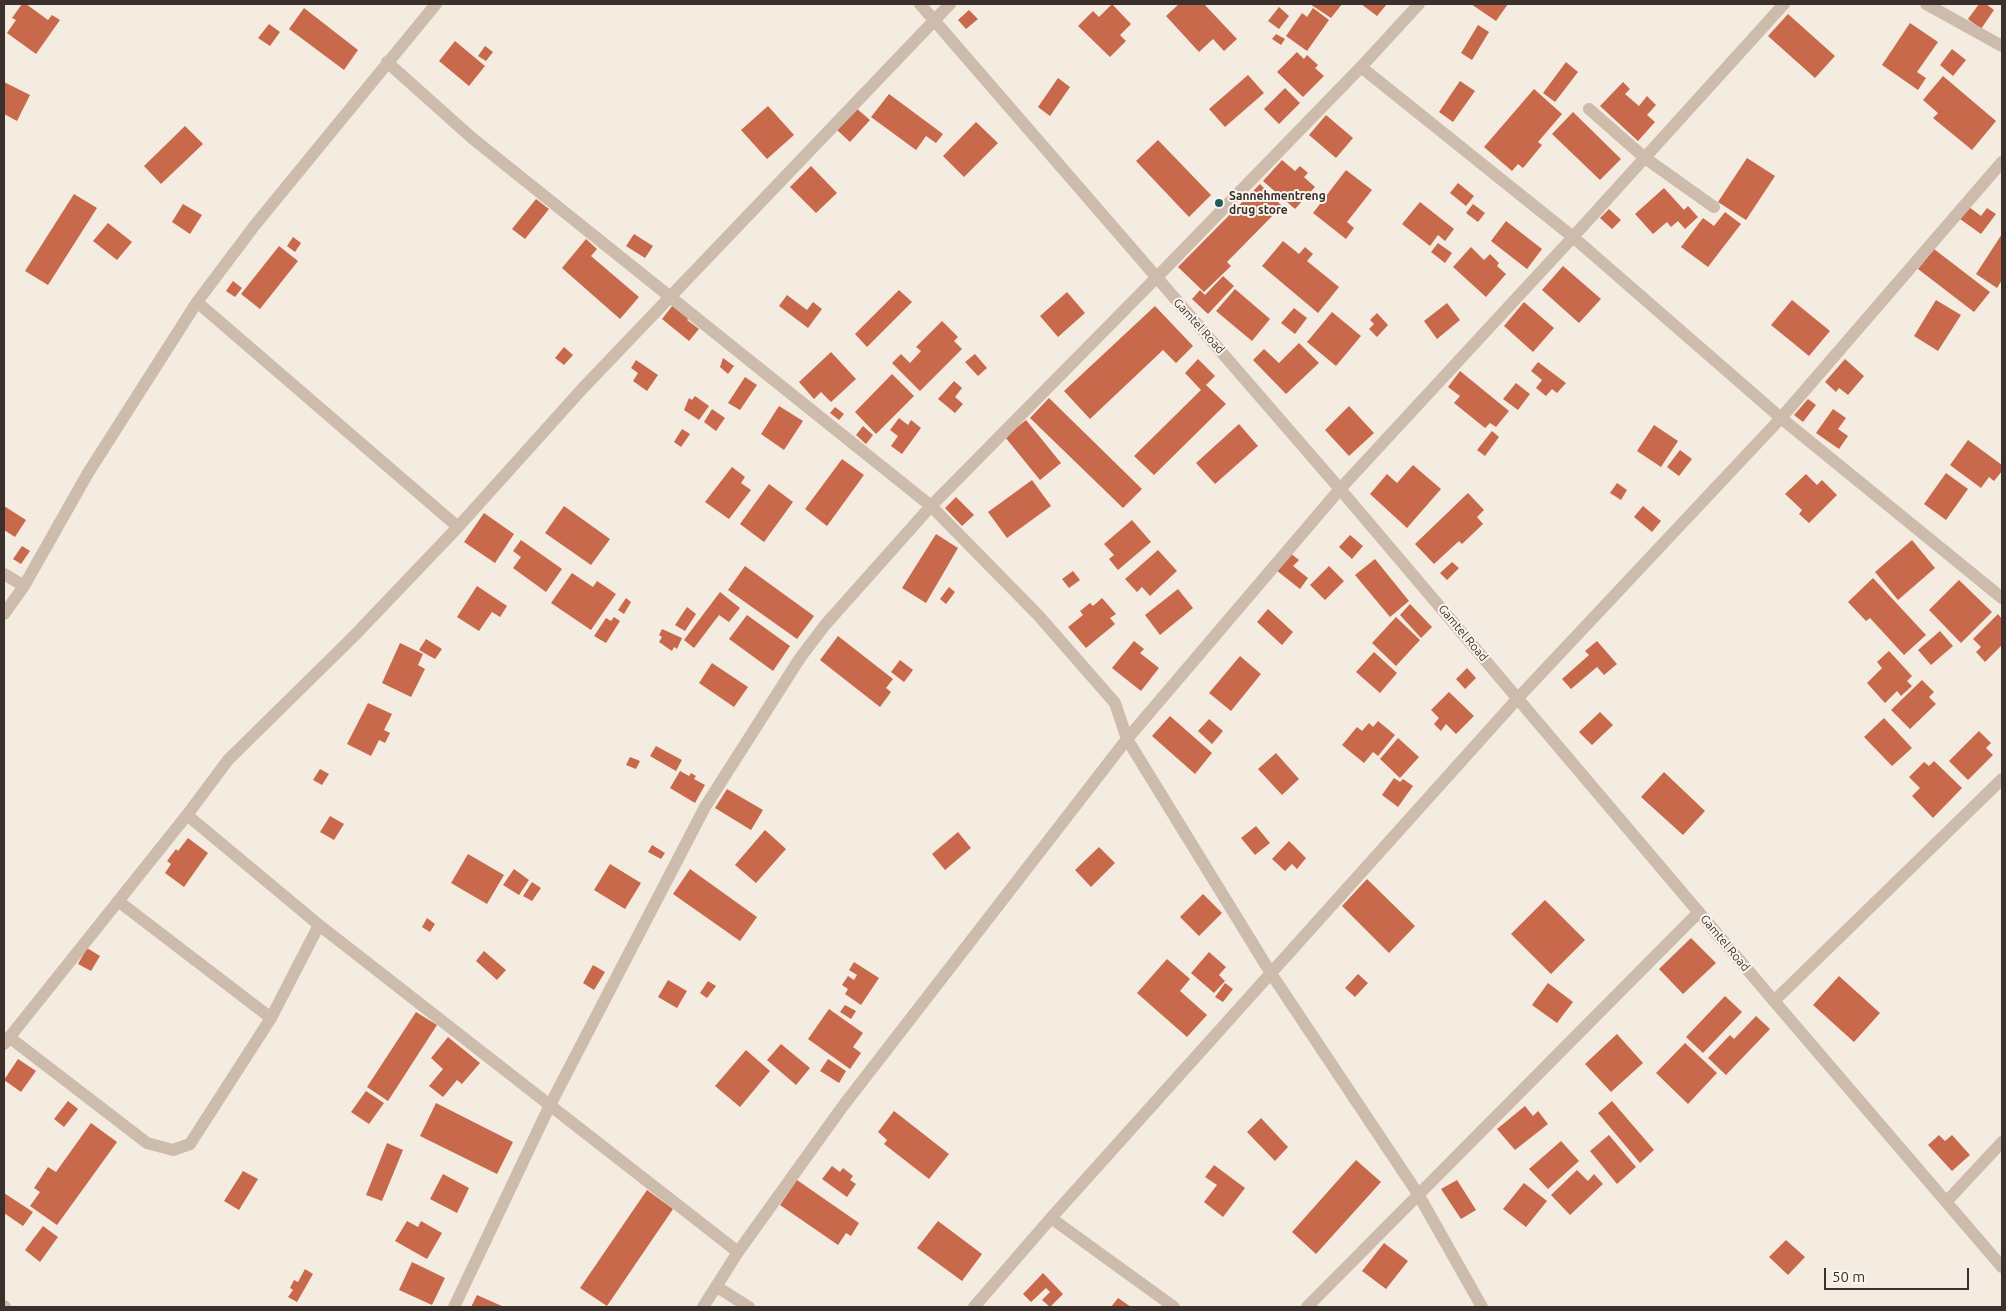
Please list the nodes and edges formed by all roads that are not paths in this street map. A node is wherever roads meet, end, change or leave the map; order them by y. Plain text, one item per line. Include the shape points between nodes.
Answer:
1 (436, 4) edge
2 (920, 4) edge
3 (950, 4) edge
4 (1418, 4) edge
5 (1784, 4) edge
6 (1926, 4) edge
7 (934, 20) junction
8 (2002, 46) edge
9 (387, 62) junction
10 (1361, 67) junction
11 (1589, 109) dead end
12 (1645, 158) junction
13 (2002, 162) edge
14 (1714, 208) dead end
15 (1574, 237) junction
16 (1156, 278) junction
17 (672, 297) junction
18 (197, 302) junction
19 (1781, 418) junction
20 (1340, 489) junction
21 (931, 506) junction
22 (458, 527) junction
23 (4, 574) edge
24 (24, 586) junction
25 (2002, 598) edge
26 (4, 614) edge
27 (1518, 698) junction
28 (1127, 740) junction
29 (2002, 779) edge
30 (187, 814) junction
31 (118, 901) junction
32 (1699, 912) junction
33 (319, 925) junction
34 (1272, 975) junction
35 (1774, 1002) junction
36 (271, 1018) junction
37 (6, 1040) edge
38 (550, 1105) junction
39 (2002, 1142) edge
40 (1418, 1194) junction
41 (1946, 1201) junction
42 (1051, 1218) junction
43 (738, 1252) junction
44 (2002, 1267) edge
45 (717, 1287) junction
46 (454, 1307) edge
47 (703, 1307) edge
48 (749, 1307) edge
49 (974, 1307) edge
50 (1174, 1307) edge
51 (1307, 1307) edge
52 (1482, 1307) edge

1 - 9 street
2 - 7 street, Gamtel Road
3 - 7 street
4 - 10 street
5 - 12 street
6 - 8 street
7 - 16 street, Gamtel Road
7 - 17 street
9 - 17 street via 472,138
9 - 18 street
10 - 15 street
10 - 16 street
11 - 12 street
12 - 14 street
12 - 15 street
13 - 19 street
15 - 19 street
15 - 20 street
16 - 20 street, Gamtel Road
16 - 21 street
17 - 21 street via 778,386
17 - 22 street via 583,388
18 - 22 street
18 - 24 street via 88,473
19 - 25 street
19 - 27 street
20 - 27 street, Gamtel Road
20 - 28 street
21 - 28 street via 1038,615 1114,703
21 - 38 street via 825,625 800,658 705,807
22 - 30 street via 354,636 228,760
23 - 24 street
24 - 26 street
27 - 32 street, Gamtel Road
27 - 34 street
28 - 34 street
28 - 43 street via 843,1106
29 - 35 street
30 - 31 street
30 - 33 street
31 - 36 street
31 - 37 street
32 - 35 street, Gamtel Road
32 - 40 street
33 - 36 street
33 - 38 street
34 - 40 street
34 - 42 street
35 - 41 street, Gamtel Road
36 - 37 street via 190,1144 174,1150 146,1143
38 - 43 street
38 - 46 street
39 - 41 street
40 - 51 street
40 - 52 street
41 - 44 street, Gamtel Road
42 - 49 street
42 - 50 street
43 - 45 street
45 - 47 street
45 - 48 street

